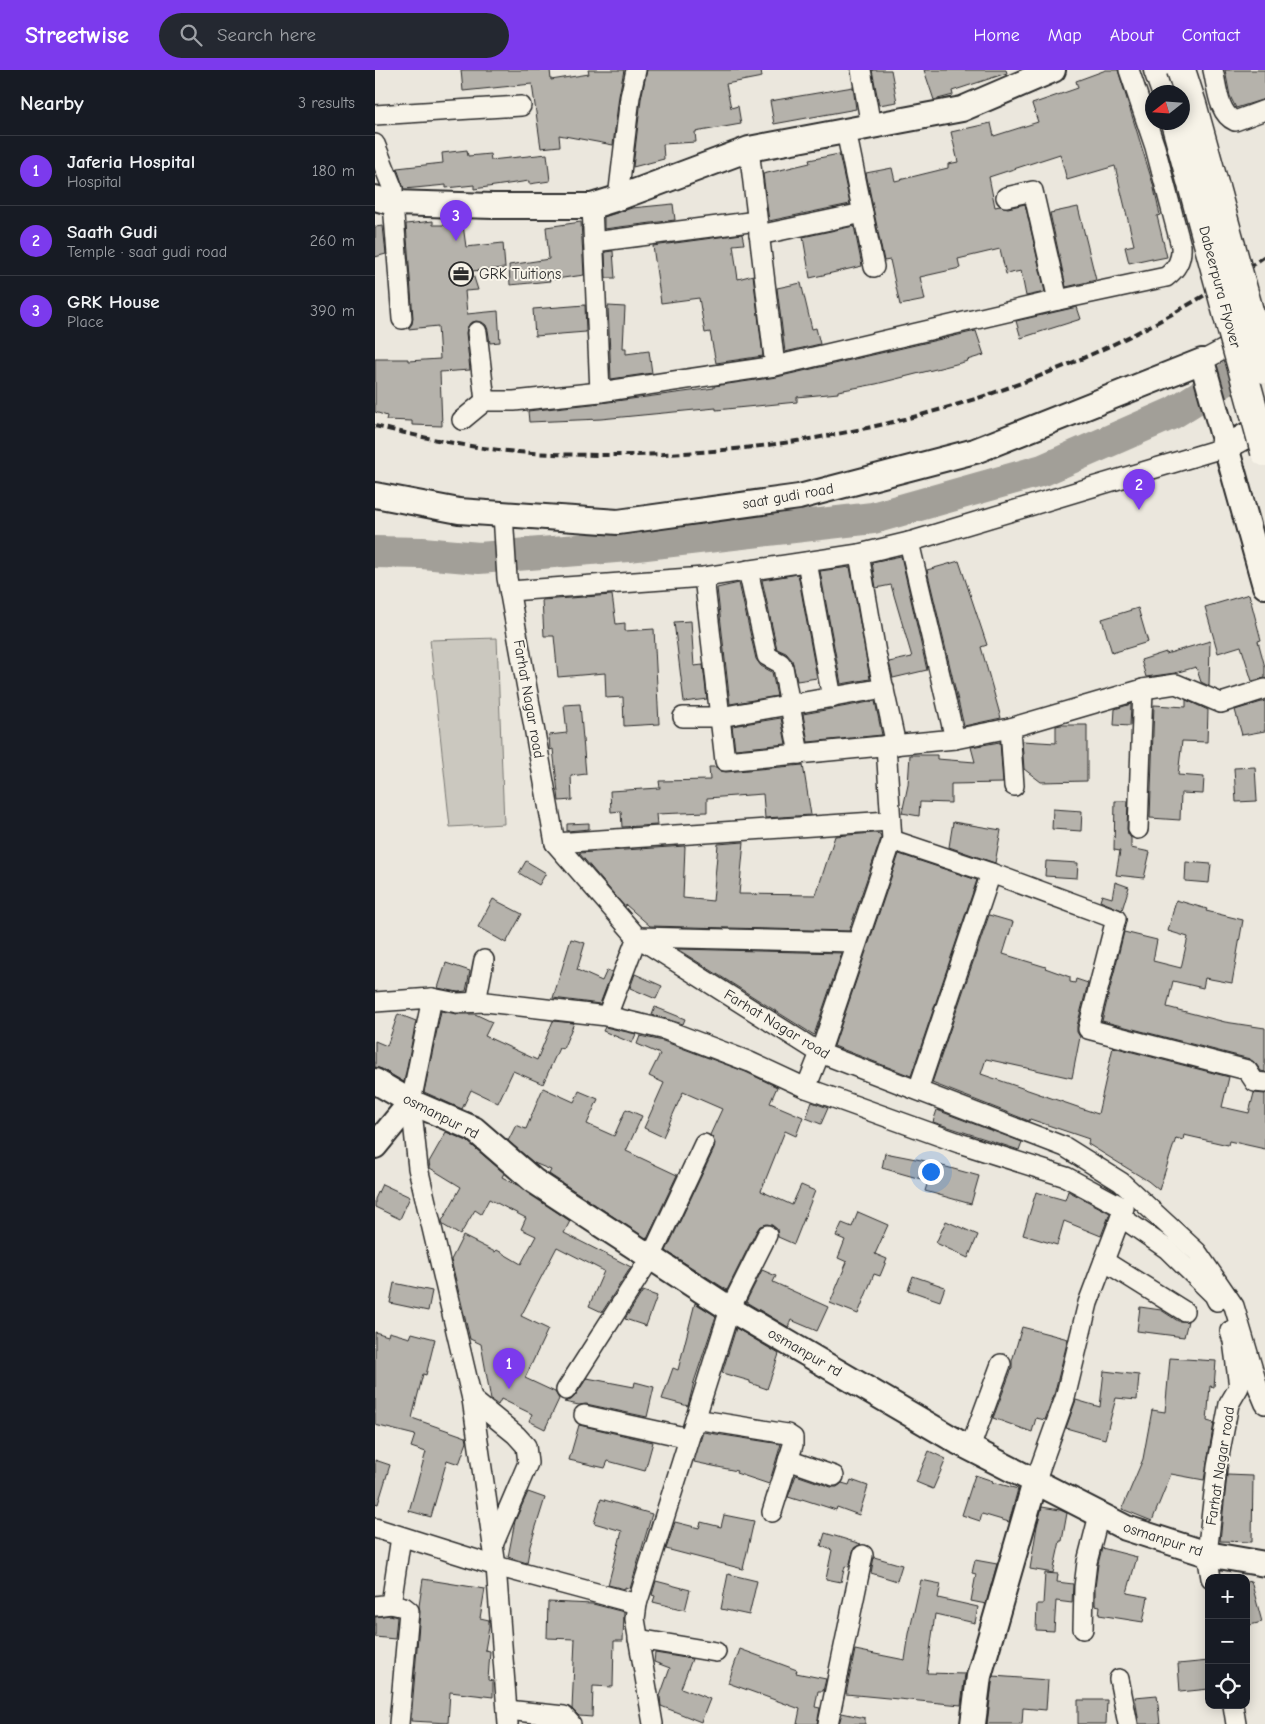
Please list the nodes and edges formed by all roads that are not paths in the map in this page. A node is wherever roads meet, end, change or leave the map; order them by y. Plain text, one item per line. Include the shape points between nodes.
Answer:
1 (636, 70) edge
2 (861, 70) edge
3 (1053, 70) edge
4 (1129, 70) edge
5 (1158, 70) edge
6 (1181, 70) edge
7 (1213, 70) edge
8 (1163, 85) edge
9 (521, 106) dead end
10 (1265, 110) edge
11 (375, 115) edge
12 (1226, 116) junction
13 (871, 126) junction
14 (1177, 130) edge
15 (846, 131) junction
16 (1151, 136) junction
17 (375, 144) edge
18 (749, 149) junction
19 (618, 198) junction
20 (1006, 198) dead end
21 (384, 201) edge
22 (592, 206) junction
23 (863, 212) junction
24 (758, 228) junction
25 (594, 242) junction
26 (874, 267) dead end
27 (1058, 300) junction
28 (402, 319) dead end
29 (1265, 327) edge
30 (477, 332) dead end
31 (775, 366) junction
32 (1197, 366) junction
33 (1265, 369) edge
34 (600, 392) junction
35 (485, 401) junction
36 (462, 420) dead end
37 (1265, 425) edge
38 (1225, 442) junction
39 (1265, 452) edge
40 (375, 495) edge
41 (504, 523) junction
42 (1257, 528) edge
43 (909, 542) junction
44 (859, 554) junction
45 (807, 562) junction
46 (748, 570) junction
47 (704, 577) junction
48 (1264, 577) edge
49 (509, 584) junction
50 (884, 688) junction
51 (1143, 689) junction
52 (1265, 689) edge
53 (832, 698) junction
54 (790, 705) junction
55 (683, 716) dead end
56 (720, 717) junction
57 (1011, 728) junction
58 (955, 739) junction
59 (891, 745) junction
60 (799, 754) junction
61 (1014, 786) dead end
62 (889, 821) junction
63 (1138, 829) dead end
64 (892, 840) junction
65 (555, 843) junction
66 (991, 873) junction
67 (637, 937) junction
68 (856, 942) junction
69 (484, 960) dead end
70 (432, 998) junction
71 (375, 1002) edge
72 (476, 1002) junction
73 (607, 1016) junction
74 (820, 1053) junction
75 (375, 1081) edge
76 (1265, 1083) edge
77 (806, 1088) junction
78 (918, 1090) junction
79 (411, 1102) junction
80 (704, 1144) dead end
81 (375, 1146) edge
82 (1121, 1217) junction
83 (767, 1234) dead end
84 (651, 1257) junction
85 (1104, 1261) junction
86 (730, 1308) junction
87 (1184, 1311) dead end
88 (1001, 1364) dead end
89 (566, 1390) dead end
90 (471, 1399) junction
91 (1265, 1404) edge
92 (584, 1415) dead end
93 (695, 1419) junction
94 (689, 1438) junction
95 (970, 1448) junction
96 (788, 1460) junction
97 (834, 1476) dead end
98 (1035, 1482) junction
99 (772, 1512) dead end
100 (1099, 1515) junction
101 (375, 1528) edge
102 (401, 1537) junction
103 (493, 1546) junction
104 (1207, 1554) junction
105 (863, 1555) dead end
106 (1265, 1564) edge
107 (496, 1566) junction
108 (1210, 1574) edge
109 (637, 1604) junction
110 (383, 1605) edge
111 (1083, 1629) dead end
112 (638, 1639) junction
113 (716, 1652) dead end
114 (1119, 1679) dead end
115 (1234, 1709) edge
116 (507, 1717) edge
117 (399, 1724) edge
118 (571, 1724) edge
119 (653, 1724) edge
120 (828, 1724) edge
121 (973, 1724) edge
122 (1128, 1724) edge
123 (1236, 1724) edge

1 - 19 street via 629,97
2 - 13 street
3 - 13 street via 962,109
4 - 16 street
5 - 8 main road
6 - 33 main road, Dabeerpura Flyover, bridge
7 - 12 street
9 - 11 street
10 - 12 street via 1235,121
12 - 16 street
13 - 15 street
14 - 39 main road, Dabeerpura Flyover, bridge
15 - 18 street
15 - 23 street
16 - 27 street via 1181,246 1175,271 1166,277
17 - 21 street via 393,189
18 - 19 street
18 - 24 street
19 - 22 street
20 - 27 street via 1033,192
21 - 22 street
21 - 28 street
22 - 25 street
23 - 24 street
23 - 26 street
24 - 25 street
24 - 31 street
25 - 34 street
27 - 31 street
29 - 32 street
30 - 35 street
31 - 34 street
32 - 38 street
32 - 41 street, saat gudi road via 975,451 799,497 618,522
34 - 35 street
35 - 36 street
37 - 38 street
38 - 42 street
38 - 43 street
40 - 41 street, saat gudi road
41 - 49 street, Farhat Nagar road
42 - 48 street
43 - 44 street
43 - 58 street
44 - 45 street
44 - 50 street
45 - 46 street
45 - 53 street
46 - 47 street
46 - 54 street via 767,656 783,667
47 - 49 street
47 - 56 street
49 - 65 street, Farhat Nagar road
50 - 53 street
50 - 59 street
51 - 52 street via 1176,684 1221,703
51 - 57 street
51 - 63 street
53 - 54 street
54 - 56 street
54 - 60 street
55 - 56 street
56 - 60 street via 725,761
57 - 58 street
57 - 61 street
58 - 59 street
59 - 60 street
59 - 62 street
62 - 64 street
62 - 65 street
64 - 66 street
64 - 68 street
65 - 67 street, Farhat Nagar road
66 - 76 street via 1116,919 1088,1029 1247,1070 1255,1082
66 - 78 street
67 - 68 street
67 - 73 street
67 - 74 street, Farhat Nagar road
68 - 74 street
69 - 72 street
70 - 71 street
70 - 72 street via 457,1003
70 - 79 street
72 - 73 street
73 - 77 street via 666,1030 751,1062
74 - 77 street
74 - 78 street, Farhat Nagar road
75 - 79 street, osmanpur rd
77 - 82 street via 1066,1177 1124,1208
78 - 91 street, Farhat Nagar road via 1065,1147 1121,1182 1197,1252 1233,1306
79 - 81 street
79 - 84 street, osmanpur rd via 474,1129 534,1181
79 - 90 street via 418,1168
80 - 84 street
82 - 85 street
82 - 104 street, Farhat Nagar road via 1167,1249 1214,1295 1233,1341 1239,1387 1227,1413
83 - 86 street
84 - 86 street, osmanpur rd
84 - 89 street
85 - 87 street
85 - 98 street via 1088,1303 1065,1398
86 - 93 street
86 - 95 street, osmanpur rd
88 - 95 street
90 - 103 street
90 - 103 street via 526,1446 528,1464
92 - 94 street
93 - 94 street
93 - 96 street via 787,1434 793,1438
94 - 109 street
95 - 98 street, osmanpur rd
96 - 97 street
96 - 99 street
98 - 100 street, osmanpur rd
98 - 121 street via 979,1676
100 - 104 street, osmanpur rd via 1126,1528
100 - 111 street via 1087,1562
101 - 102 street
102 - 107 street
102 - 110 street
103 - 107 street
104 - 106 street, osmanpur rd
104 - 108 street, Farhat Nagar road
105 - 120 street
107 - 109 street
107 - 116 street
109 - 112 street
110 - 117 street via 403,1607 409,1611
112 - 113 street
112 - 119 street
114 - 122 street
115 - 123 street
116 - 118 street via 564,1716

